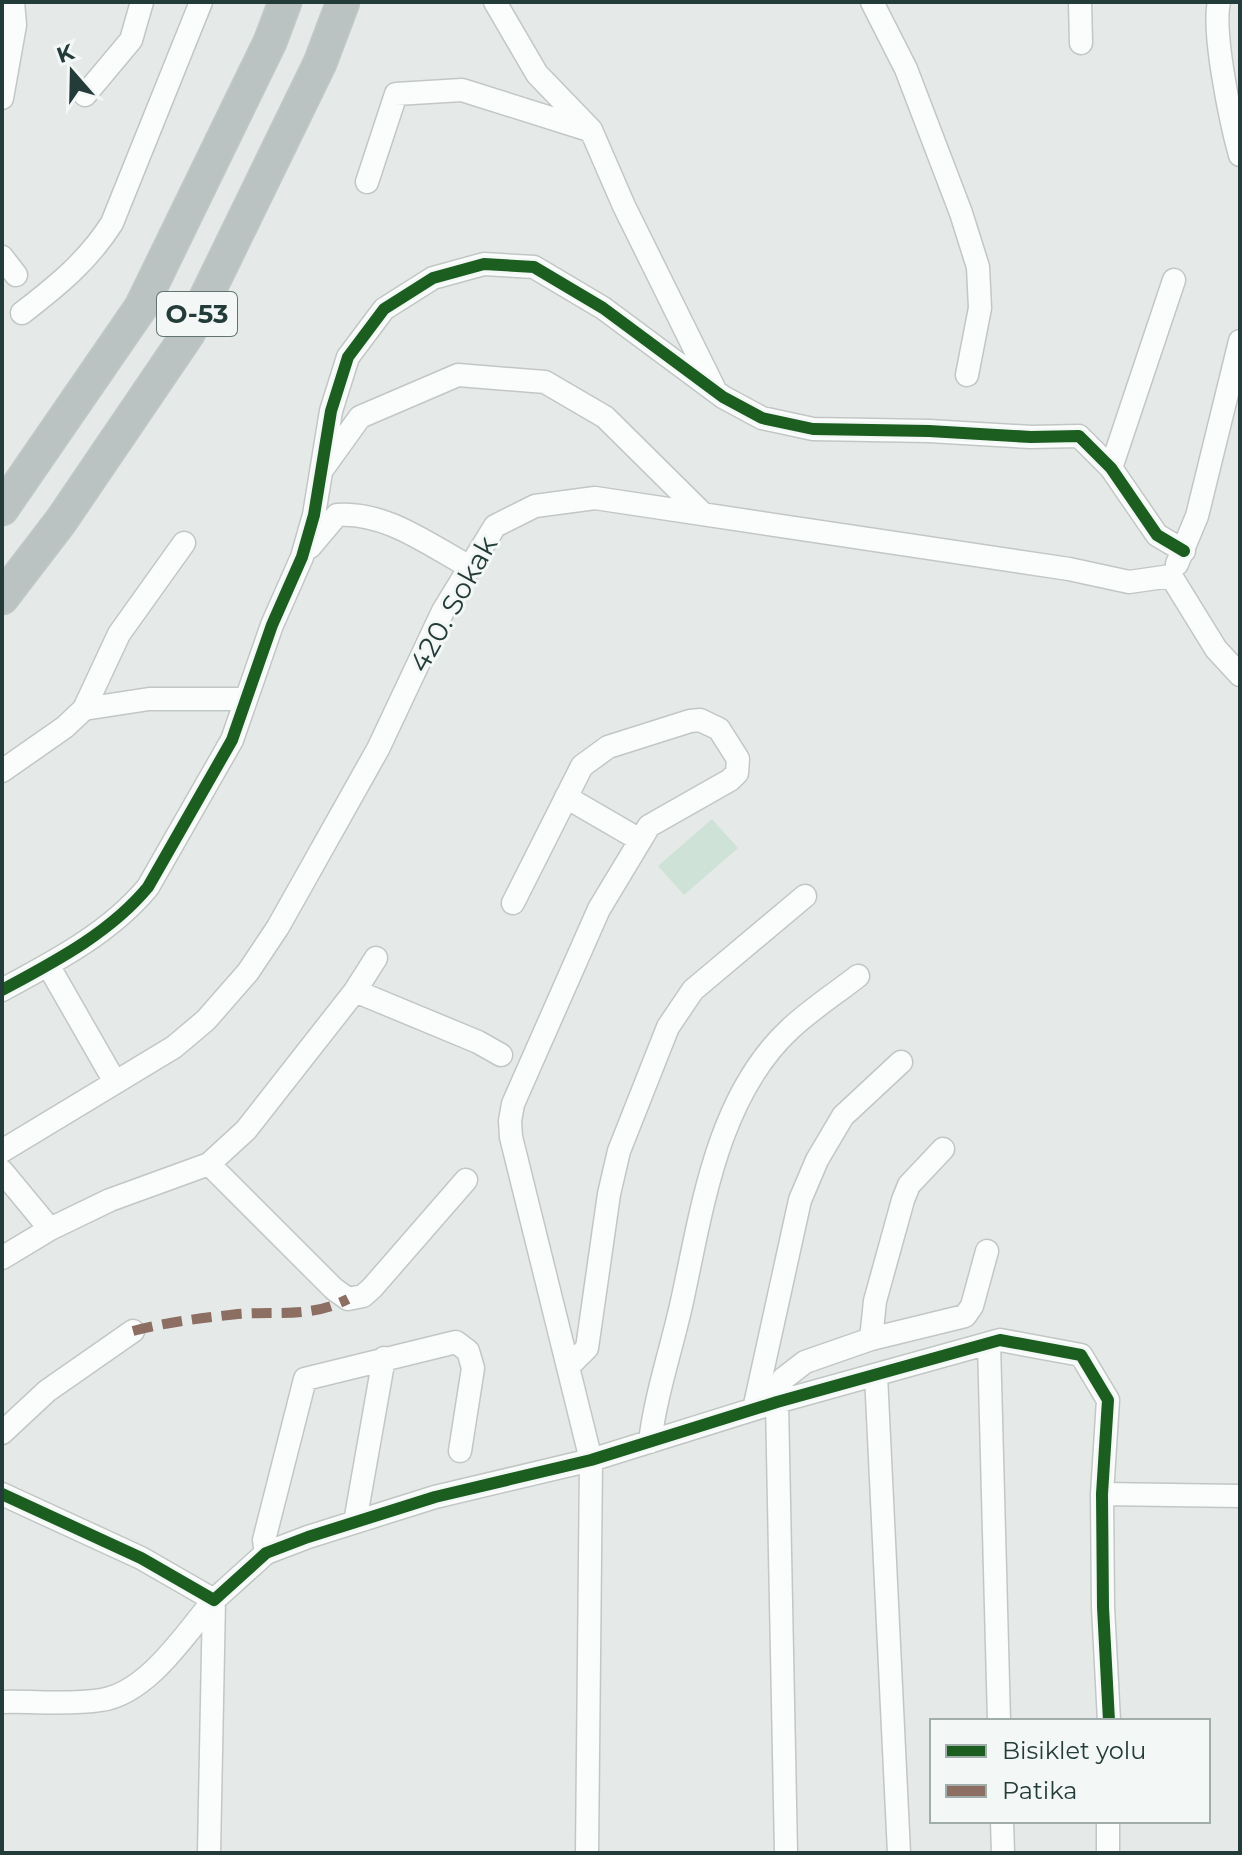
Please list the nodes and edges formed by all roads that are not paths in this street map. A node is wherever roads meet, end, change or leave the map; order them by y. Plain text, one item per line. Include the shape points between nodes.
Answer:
1 (13, 2) edge
2 (142, 2) edge
3 (201, 2) edge
4 (285, 2) edge
5 (343, 2) edge
6 (495, 2) edge
7 (872, 2) edge
8 (1080, 2) edge
9 (1219, 2) edge
10 (1081, 43) dead end
11 (85, 95) dead end
12 (2, 98) edge
13 (591, 130) junction
14 (1240, 155) edge
15 (367, 182) dead end
16 (1174, 280) dead end
17 (22, 313) dead end
18 (1240, 341) edge
19 (967, 375) dead end
20 (716, 392) junction
21 (1111, 468) junction
22 (321, 471) junction
23 (2, 509) edge
24 (703, 514) junction
25 (184, 543) dead end
26 (1184, 551) junction
27 (302, 557) junction
28 (470, 567) junction
29 (1171, 576) junction
30 (2, 598) edge
31 (1240, 675) edge
32 (246, 699) junction
33 (84, 709) junction
34 (2, 771) edge
35 (566, 797) junction
36 (640, 840) junction
37 (805, 896) dead end
38 (513, 903) dead end
39 (376, 958) dead end
40 (48, 965) junction
41 (858, 976) dead end
42 (2, 990) edge
43 (355, 991) junction
44 (501, 1055) dead end
45 (901, 1062) dead end
46 (115, 1082) junction
47 (943, 1149) dead end
48 (2, 1151) edge
49 (209, 1164) junction
50 (2, 1171) edge
51 (466, 1180) dead end
52 (50, 1229) junction
53 (987, 1251) dead end
54 (2, 1258) edge
55 (133, 1331) dead end
56 (871, 1339) junction
57 (989, 1343) junction
58 (384, 1358) junction
59 (568, 1367) junction
60 (876, 1375) junction
61 (777, 1402) junction
62 (754, 1409) junction
63 (2, 1433) edge
64 (650, 1442) junction
65 (460, 1451) dead end
66 (591, 1460) junction
67 (2, 1494) edge
68 (1102, 1494) junction
69 (1240, 1496) edge
70 (355, 1522) junction
71 (266, 1553) junction
72 (214, 1600) junction
73 (2, 1702) edge
74 (999, 1719) edge
75 (1109, 1719) edge
76 (1002, 1823) edge
77 (1108, 1823) edge
78 (209, 1853) edge
79 (587, 1853) edge
80 (786, 1853) edge
81 (899, 1853) edge
82 (1003, 1853) edge
83 (1108, 1853) edge

1 - 12 street via 15,25
2 - 11 street via 131,40
3 - 17 street via 112,223 71,275
4 - 23 highway, O-53 via 141,307
5 - 30 highway, O-53 via 320,63 188,334
6 - 13 street via 537,74
7 - 19 street via 906,69 978,267 980,308
8 - 10 street
9 - 14 street via 1224,74
13 - 15 street via 462,90 396,94
13 - 20 street
16 - 21 street
18 - 26 street
20 - 21 street via 762,418 813,429 1079,436
20 - 22 street via 603,308 534,267 484,264 433,278 384,309 348,357 331,411
21 - 26 street via 1157,535
22 - 24 street via 360,417 458,375 545,382 605,417
22 - 27 street
24 - 28 street, 420. Sokak via 595,498 535,506 495,526
24 - 29 street, 420. Sokak via 1129,582
25 - 33 street via 119,634
26 - 29 street
27 - 28 street via 337,515 350,514 385,521
27 - 32 street
28 - 46 street, 420. Sokak via 443,611 378,749 248,972 174,1047
29 - 31 street via 1216,649
32 - 33 street via 149,699
32 - 40 street via 232,740 148,887 133,905
33 - 34 street
35 - 36 street
35 - 36 street via 582,766 608,747 690,721 713,725 738,759 737,773 649,826
35 - 38 street
36 - 59 street via 599,909 510,1121
37 - 59 street via 693,990 668,1027 619,1151 587,1348
39 - 43 street
40 - 42 street
40 - 46 street
41 - 64 street via 782,1038 745,1089 725,1129 698,1219
43 - 44 street
43 - 49 street via 246,1130
45 - 62 street via 843,1116 807,1180
46 - 48 street, 420. Sokak
47 - 56 street via 909,1185 875,1301
49 - 51 street via 348,1299 372,1288
49 - 52 street via 110,1200
50 - 52 street
52 - 54 street
53 - 56 street via 965,1316
55 - 63 street via 47,1391
56 - 61 street via 798,1365 783,1379
57 - 60 street
57 - 68 street via 1000,1340 1081,1355 1108,1400
57 - 74 street
58 - 65 street via 451,1341 465,1347 473,1368
58 - 70 street
58 - 71 street via 305,1379 264,1540
59 - 66 street
60 - 61 street
60 - 81 street
61 - 62 street
61 - 80 street
62 - 64 street
64 - 66 street
66 - 70 street via 485,1483
66 - 79 street
67 - 72 street via 141,1558
68 - 69 street
68 - 75 street
70 - 71 street
71 - 72 street
72 - 73 street via 150,1675 122,1693 99,1701
72 - 78 street
76 - 82 street
77 - 83 street

